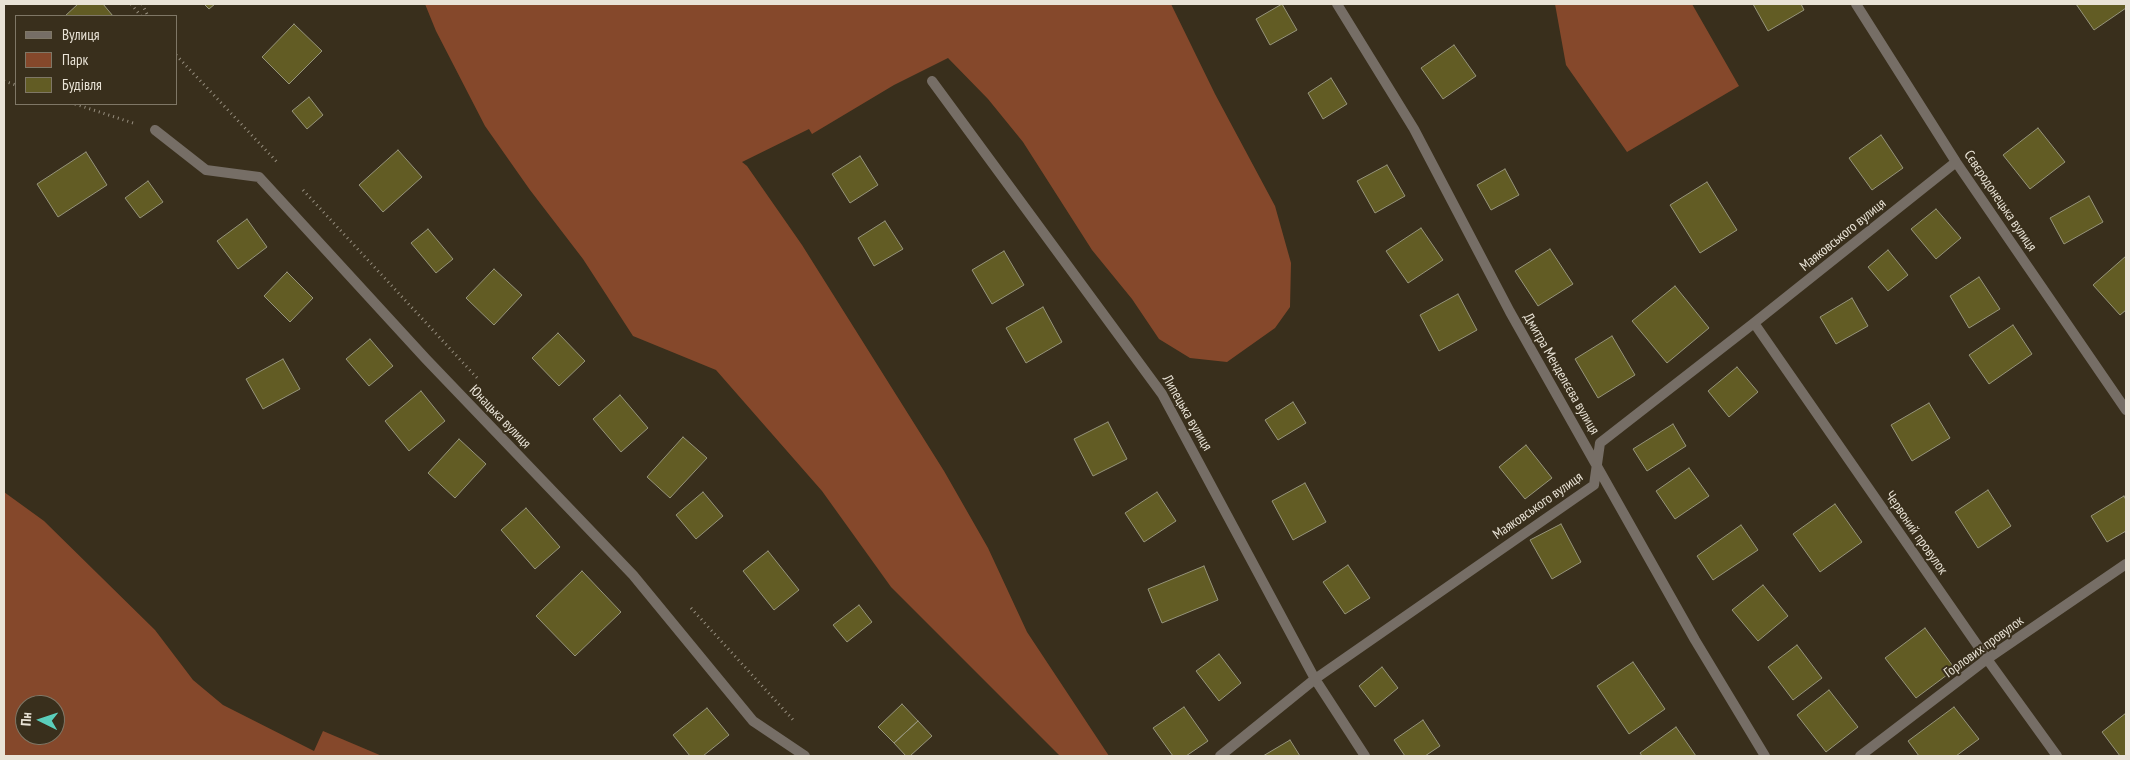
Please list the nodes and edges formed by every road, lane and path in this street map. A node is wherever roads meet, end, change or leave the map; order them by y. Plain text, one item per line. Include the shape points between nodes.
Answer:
1 (131, 4) edge
2 (1337, 4) edge
3 (1856, 4) edge
4 (140, 15) edge
5 (178, 57) edge
6 (932, 81) dead end
7 (78, 105) edge
8 (156, 130) joint
9 (1956, 162) junction
10 (279, 164) dead end
11 (299, 186) dead end
12 (1754, 324) junction
13 (480, 381) dead end
14 (2126, 410) edge
15 (1596, 462) junction
16 (2126, 564) edge
17 (687, 604) dead end
18 (1987, 659) junction
19 (1315, 679) junction
20 (800, 727) dead end
21 (805, 756) edge
22 (1220, 756) edge
23 (1365, 756) edge
24 (1765, 756) edge
25 (1860, 756) edge
26 (2057, 756) edge

1 - 4 path
2 - 15 street, Дмитра Менделєєва вулиця via 1414,129 1510,312
3 - 9 street, Сєвєродонецька вулиця
5 - 10 path
6 - 19 street, Липецька вулиця via 1162,394
7 - 8 path
8 - 21 street, Юнацька вулиця via 206,170 259,177 426,359 633,575 753,720
9 - 12 street, Маяковського вулиця
9 - 14 street, Сєвєродонецька вулиця
11 - 13 path
12 - 15 street, Маяковського вулиця via 1600,443
12 - 18 street, Червоний провулок
15 - 19 street, Маяковського вулиця via 1594,484
15 - 24 street, Дмитра Менделєєва вулиця via 1695,640
16 - 18 street, Горлових провулок
17 - 20 path
18 - 25 street, Горлових провулок
18 - 26 street, Червоний провулок
19 - 22 street, Маяковського вулиця
19 - 23 street, Липецька вулиця

